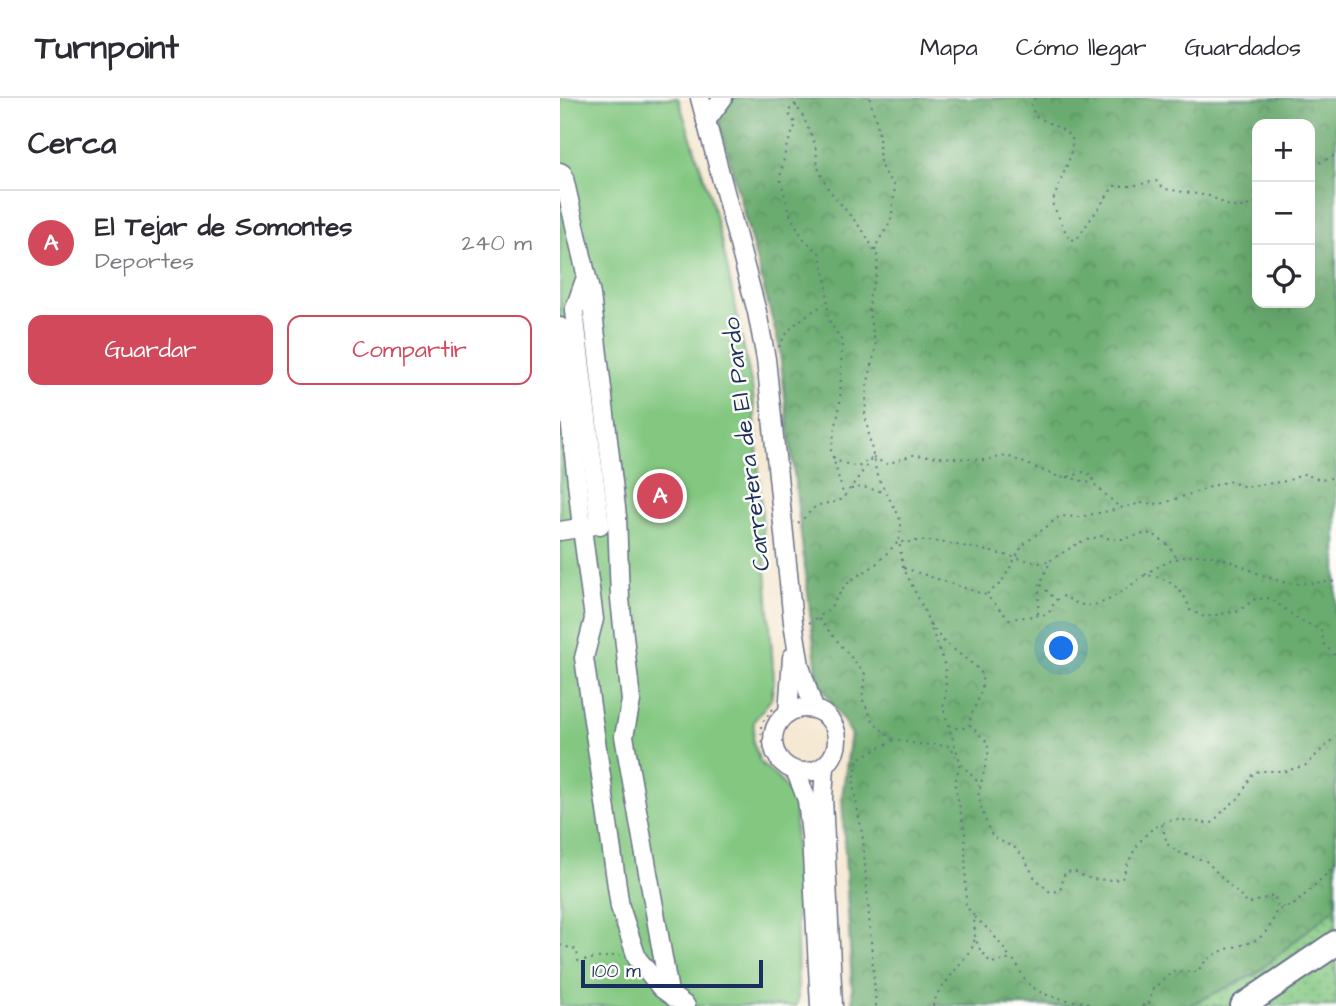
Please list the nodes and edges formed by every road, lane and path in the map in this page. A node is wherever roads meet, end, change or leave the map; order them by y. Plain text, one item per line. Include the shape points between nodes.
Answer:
1 (700, 98) edge
2 (723, 98) edge
3 (792, 98) edge
4 (870, 98) edge
5 (1035, 98) edge
6 (796, 106) junction
7 (706, 121) junction
8 (1336, 155) edge
9 (1315, 167) edge
10 (560, 172) edge
11 (1252, 204) edge
12 (875, 252) junction
13 (586, 277) junction
14 (827, 302) junction
15 (567, 314) edge
16 (560, 327) edge
17 (778, 351) dead end
18 (832, 456) junction
19 (872, 457) junction
20 (1066, 477) junction
21 (1336, 477) edge
22 (1094, 484) junction
23 (850, 489) junction
24 (884, 493) junction
25 (844, 497) junction
26 (1120, 508) junction
27 (609, 524) junction
28 (782, 526) junction
29 (582, 528) junction
30 (560, 531) edge
31 (899, 541) junction
32 (1014, 558) junction
33 (1177, 558) junction
34 (1051, 560) junction
35 (903, 567) junction
36 (1144, 575) junction
37 (1336, 582) edge
38 (1040, 584) junction
39 (986, 596) junction
40 (1056, 600) junction
41 (925, 612) junction
42 (1038, 614) junction
43 (818, 618) junction
44 (793, 622) junction
45 (1336, 657) edge
46 (814, 709) junction
47 (788, 713) junction
48 (969, 724) junction
49 (948, 725) junction
50 (1336, 736) edge
51 (896, 739) junction
52 (960, 762) junction
53 (825, 766) junction
54 (796, 772) junction
55 (980, 787) junction
56 (1162, 824) junction
57 (1336, 865) edge
58 (1285, 907) junction
59 (974, 916) junction
60 (975, 937) junction
61 (1336, 943) edge
62 (560, 945) edge
63 (635, 954) junction
64 (1336, 955) edge
65 (1012, 959) junction
66 (669, 992) junction
67 (686, 1006) edge
68 (820, 1006) edge
69 (833, 1006) edge
70 (876, 1006) edge
71 (933, 1006) edge
72 (1089, 1006) edge
73 (1142, 1006) edge
74 (1243, 1006) edge
75 (1272, 1006) edge

1 - 7 street, Carretera de El Pardo
2 - 7 street
3 - 6 path
4 - 12 path via 880,166 895,186 891,221
5 - 11 path via 1031,105 1035,116 1073,140 1052,203 1069,239 1076,240 1114,186 1156,181 1165,188 1210,196 1231,207
6 - 12 path via 815,144 819,171 829,190
6 - 14 path via 789,110 796,124 780,178 791,217 803,238 820,254
7 - 28 street, Carretera de El Pardo via 766,359
8 - 9 path
10 - 13 street
12 - 19 path via 877,272 869,314 876,347 865,415
13 - 15 street
13 - 27 street
14 - 17 path via 785,333
14 - 18 path via 828,319 842,341 840,405
15 - 27 street
16 - 29 street
18 - 19 path via 858,467
18 - 25 path
19 - 20 path via 887,464 914,455 983,460 1007,456
19 - 23 path
19 - 24 path
20 - 22 path
20 - 22 path via 1083,472 1092,475
21 - 26 path via 1321,480 1304,474 1246,487 1228,481 1161,504
22 - 26 path
23 - 24 path via 875,488
23 - 25 path
24 - 31 path via 899,516
25 - 28 path via 818,505 798,523
26 - 32 path via 1079,517 1059,516
27 - 29 street
27 - 66 street via 631,701 624,736
28 - 44 street, Carretera de El Pardo
29 - 30 street
29 - 63 street via 594,619 584,658 620,907
31 - 32 path via 939,542
31 - 35 path
31 - 43 path via 874,566 851,580
32 - 34 path via 1039,563
32 - 39 path via 1001,583
33 - 34 path via 1156,536 1139,533 1123,539 1090,538
33 - 36 path
33 - 37 path via 1216,555 1291,584
34 - 38 path
35 - 39 path
35 - 41 path
36 - 40 path via 1100,603 1081,605 1065,596
36 - 45 path via 1175,584 1190,610 1204,617 1239,611 1255,599 1269,598 1321,630 1324,644
38 - 40 path
38 - 42 path
39 - 42 path via 1009,619
40 - 42 path via 1048,614
41 - 48 path via 943,641 983,677
41 - 49 path via 945,665 943,708
43 - 44 path via 806,624
43 - 51 path via 865,674 863,698 873,721
44 - 46 street, Carretera de El Pardo via 800,666
44 - 47 street, Carretera de El Pardo
46 - 47 street
46 - 53 street via 825,715 837,734 833,757
47 - 54 street via 773,732 772,745 776,757
48 - 49 path via 965,728
48 - 55 path via 989,750
49 - 52 path
50 - 56 path via 1306,765 1254,773 1240,797 1212,823 1172,819
51 - 52 path via 950,746
51 - 70 path via 858,759 853,785 863,839
52 - 55 path
52 - 59 path via 955,785 965,834 966,906
53 - 54 street
53 - 69 street
54 - 68 street via 807,800 811,836
55 - 56 path via 978,797 993,836 1023,856 1049,892 1060,891 1065,872 1093,881 1122,879 1143,837
56 - 58 path via 1167,844 1206,861 1248,904 1274,895 1278,907
57 - 58 path via 1295,904
58 - 73 path via 1276,911 1263,936 1208,958 1197,972 1173,971
59 - 60 path
59 - 65 path
60 - 65 path via 991,963
60 - 71 path
61 - 74 highway
62 - 63 path via 577,950 578,961
63 - 66 street
64 - 75 highway
65 - 72 path via 1025,979 1048,996
66 - 67 street

